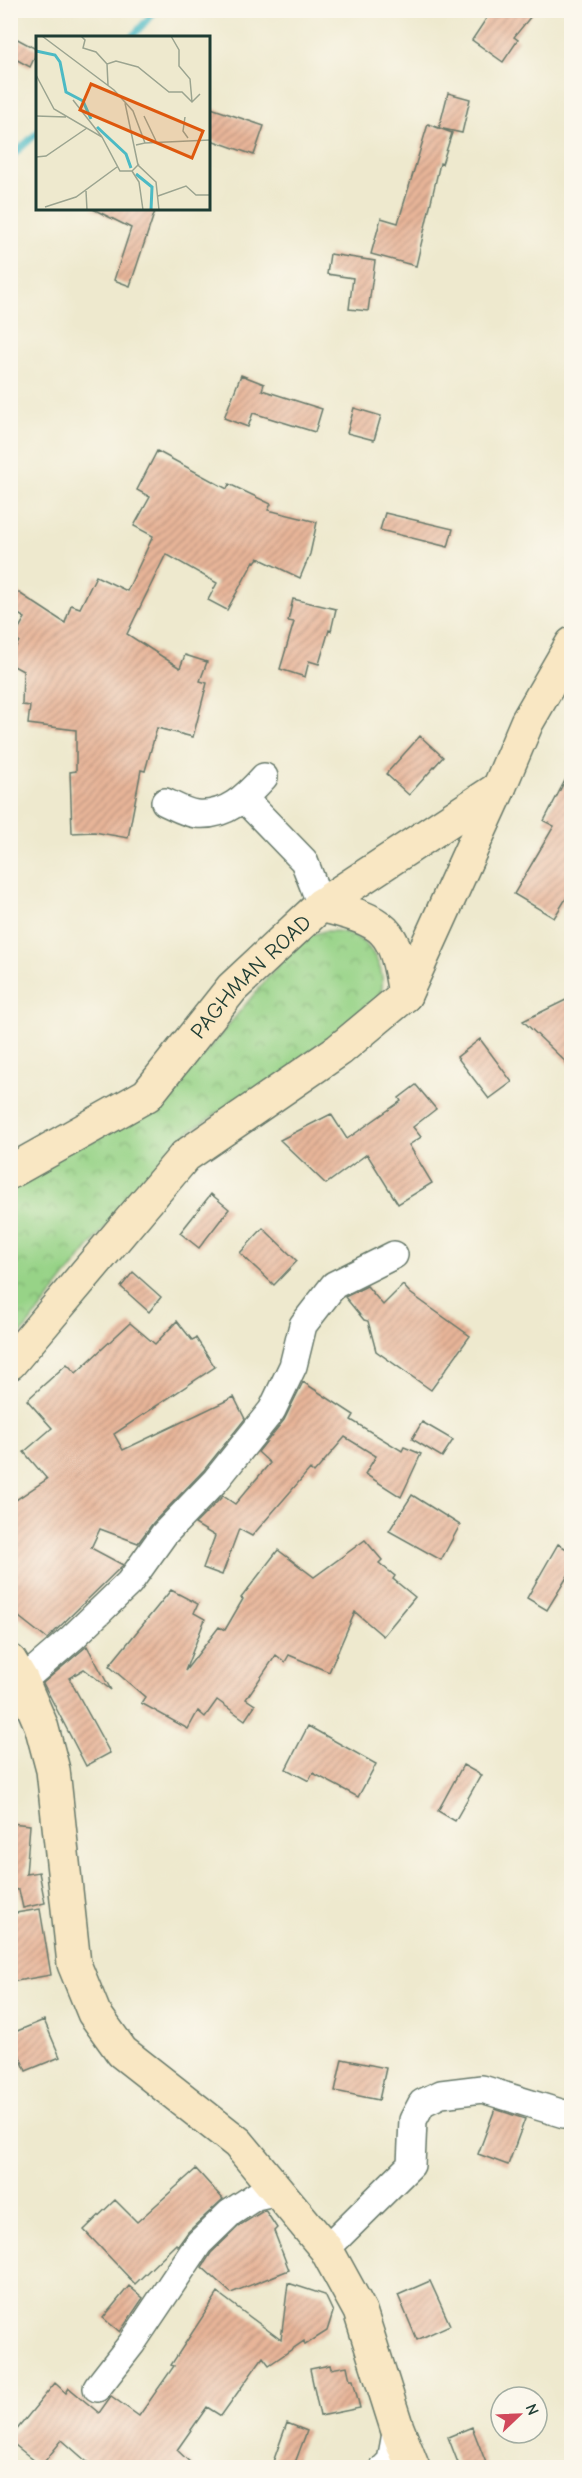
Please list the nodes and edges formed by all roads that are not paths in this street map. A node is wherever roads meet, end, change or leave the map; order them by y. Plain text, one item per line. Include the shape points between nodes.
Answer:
1 (572, 644) edge
2 (264, 777) dead end
3 (499, 788) junction
4 (244, 799) junction
5 (165, 802) dead end
6 (321, 905) junction
7 (405, 995) junction
8 (10, 1172) edge
9 (394, 1255) dead end
10 (10, 1363) edge
11 (16, 1671) edge
12 (572, 2113) edge
13 (279, 2191) junction
14 (326, 2249) junction
15 (97, 2388) dead end
16 (397, 2428) junction
17 (384, 2468) edge
18 (413, 2468) edge

1 - 3 main road via 526,722
2 - 4 street
3 - 6 main road, PAGHMAN ROAD
3 - 7 main road
4 - 5 street via 224,811 195,814
4 - 6 street via 304,861
6 - 7 main road via 360,915 385,929 400,963
6 - 8 main road, PAGHMAN ROAD via 232,988 147,1095
7 - 10 main road via 339,1050 185,1156
9 - 11 street via 334,1285 303,1325 293,1366 272,1410 216,1480 164,1534 129,1583 72,1638
11 - 13 main road via 41,1725 53,1770 75,1964 94,2013 122,2052 238,2143
12 - 14 street via 564,2114 482,2089 441,2094 422,2103 414,2120 411,2165
13 - 14 main road
13 - 15 street via 256,2196 230,2213 199,2243
14 - 16 main road via 360,2311
16 - 17 street via 391,2461
16 - 18 main road

